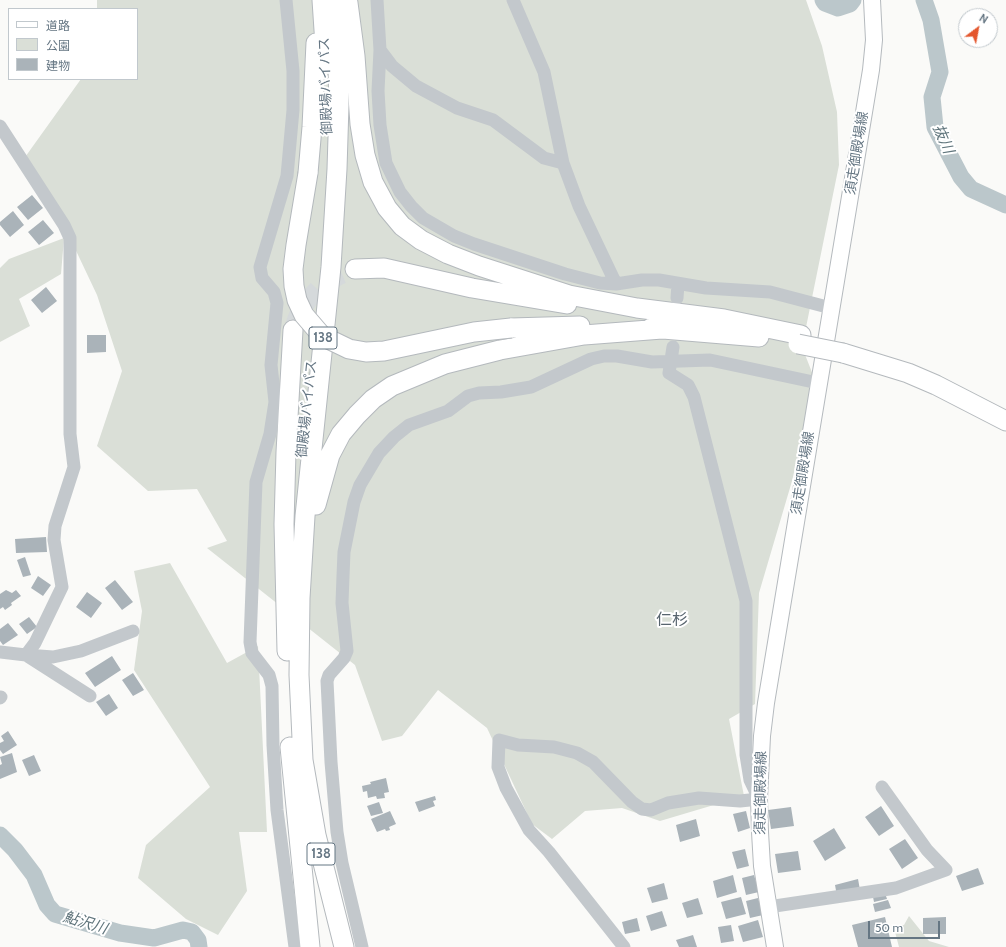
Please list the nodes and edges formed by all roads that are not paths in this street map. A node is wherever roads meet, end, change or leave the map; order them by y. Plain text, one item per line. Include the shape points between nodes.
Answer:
1 (286, 0) edge
2 (316, 0) edge
3 (322, 0) edge
4 (336, 0) edge
5 (347, 0) edge
6 (377, 0) edge
7 (513, 0) edge
8 (872, 0) edge
9 (380, 50) junction
10 (0, 126) edge
11 (563, 163) junction
12 (355, 269) tunnel mouth
13 (616, 284) junction
14 (678, 284) junction
15 (676, 298) dead end
16 (831, 308) junction
17 (753, 325) junction
18 (662, 329) junction
19 (293, 330) tunnel mouth
20 (800, 339) junction
21 (673, 347) dead end
22 (844, 349) junction
23 (670, 362) junction
24 (818, 383) junction
25 (1006, 411) edge
26 (1006, 421) edge
27 (133, 631) dead end
28 (0, 652) edge
29 (26, 655) junction
30 (293, 675) junction
31 (90, 696) dead end
32 (297, 765) junction
33 (882, 788) dead end
34 (759, 799) junction
35 (768, 908) junction
36 (294, 947) edge
37 (310, 947) edge
38 (344, 947) edge
39 (362, 947) edge
40 (624, 947) edge
41 (774, 947) edge

1 - 36 street via 293,71 293,117 287,176 260,267 262,278 274,292 277,303 271,365 275,402 270,434 256,482 250,642 252,653 269,675 272,686 272,745 277,810
2 - 18 highway, bridge via 315,78 308,173 295,257 294,286 304,316 322,336 349,349 366,352 384,351 474,332 511,328 573,326
3 - 30 highway, 御殿場バイパス / 138 via 328,107 327,168 321,266 295,526
4 - 30 highway, 御殿場バイパス / 138 via 339,105 331,267 305,516
5 - 17 highway via 365,155 373,182 387,208 402,226 421,240 448,254 523,281 569,294 604,303
6 - 9 street
7 - 11 street via 544,72
8 - 16 main road, 須走御殿場線 via 874,40 871,70
9 - 11 street via 392,66 416,86 457,108 492,120 544,158
9 - 13 street via 378,91 383,146 392,177 410,206 438,228 474,244 565,274 600,283
10 - 29 street via 70,238 70,434 74,466 54,540 62,587 35,643
11 - 13 street via 584,218
12 - 17 highway via 384,268 472,288 565,304
13 - 14 street via 642,280
14 - 15 street
14 - 16 street via 770,292
16 - 24 main road, 須走御殿場線
17 - 20 highway
18 - 20 highway
18 - 30 highway via 577,336 466,358 415,375 373,399 341,434 330,455 316,503
19 - 30 highway via 284,524
20 - 22 highway
21 - 23 street
22 - 25 highway via 878,354 939,376
22 - 26 highway via 929,382
23 - 24 street via 710,360
23 - 34 street via 669,374 688,386 694,397 746,601 746,755 750,780
23 - 39 street via 604,356 591,359 531,387 501,392 479,392 468,396 448,410 409,425 394,437 380,453 360,485 344,552 342,603 347,651 327,681 337,832
24 - 34 main road, 須走御殿場線 via 766,703
27 - 29 street via 81,651 53,657
28 - 29 street
29 - 31 street
30 - 32 highway, 御殿場バイパス / 138
32 - 37 highway, 138
32 - 38 highway, 138
33 - 35 street via 927,850 946,870 896,888
34 - 35 main road, 須走御殿場線 via 762,866
34 - 40 street via 740,801 700,798 651,810 642,809 593,762 577,753 554,747 518,745 499,740 498,767 506,788 529,830
35 - 41 main road, 須走御殿場線

